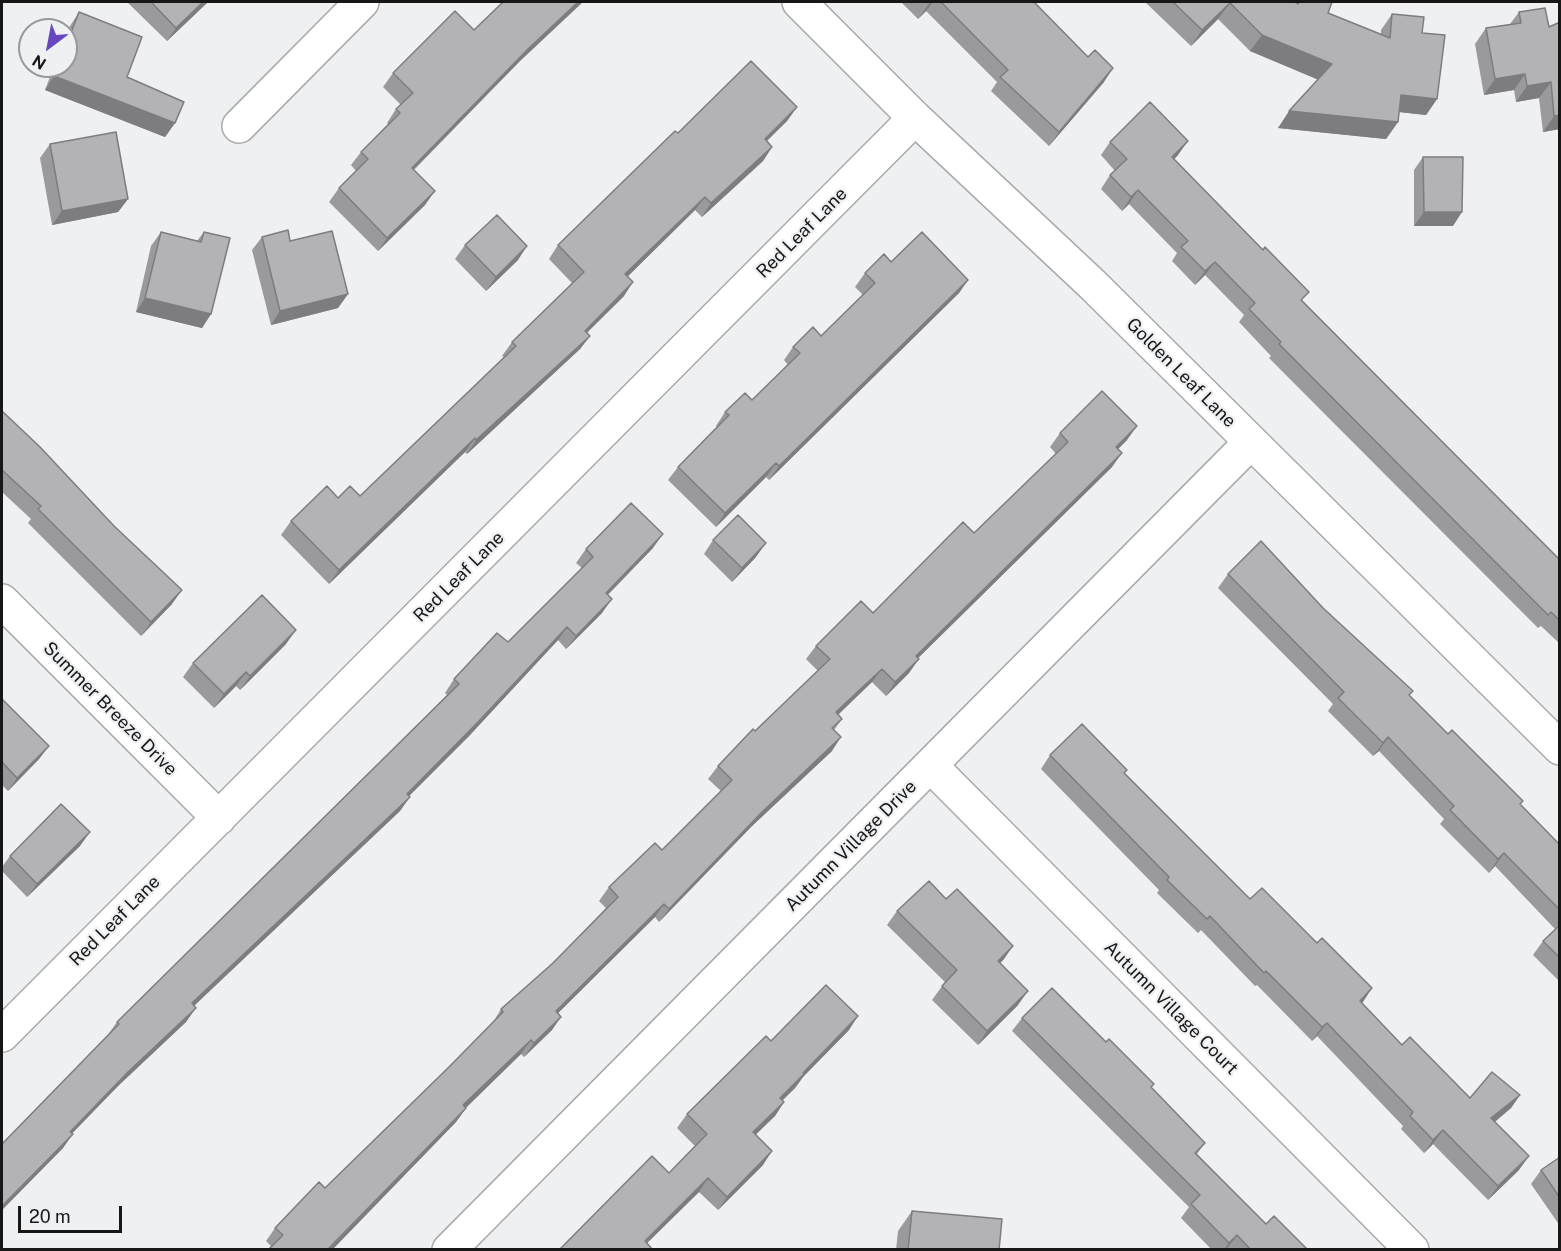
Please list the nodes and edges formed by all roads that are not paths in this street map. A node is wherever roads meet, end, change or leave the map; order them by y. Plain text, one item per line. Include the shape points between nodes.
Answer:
1 (362, 2) edge
2 (799, 2) edge
3 (915, 118) junction
4 (238, 126) dead end
5 (1251, 442) junction
6 (2, 601) edge
7 (1560, 748) edge
8 (931, 766) junction
9 (219, 818) junction
10 (2, 1035) edge
11 (449, 1250) edge
12 (1412, 1250) edge

1 - 4 street
2 - 3 street, Golden Leaf Lane
3 - 5 street, Golden Leaf Lane via 1093,285
3 - 9 street, Red Leaf Lane
5 - 7 street, Golden Leaf Lane
5 - 8 street, Autumn Village Drive
6 - 9 street, Summer Breeze Drive
8 - 11 street, Autumn Village Drive
8 - 12 street, Autumn Village Court
9 - 10 street, Red Leaf Lane

